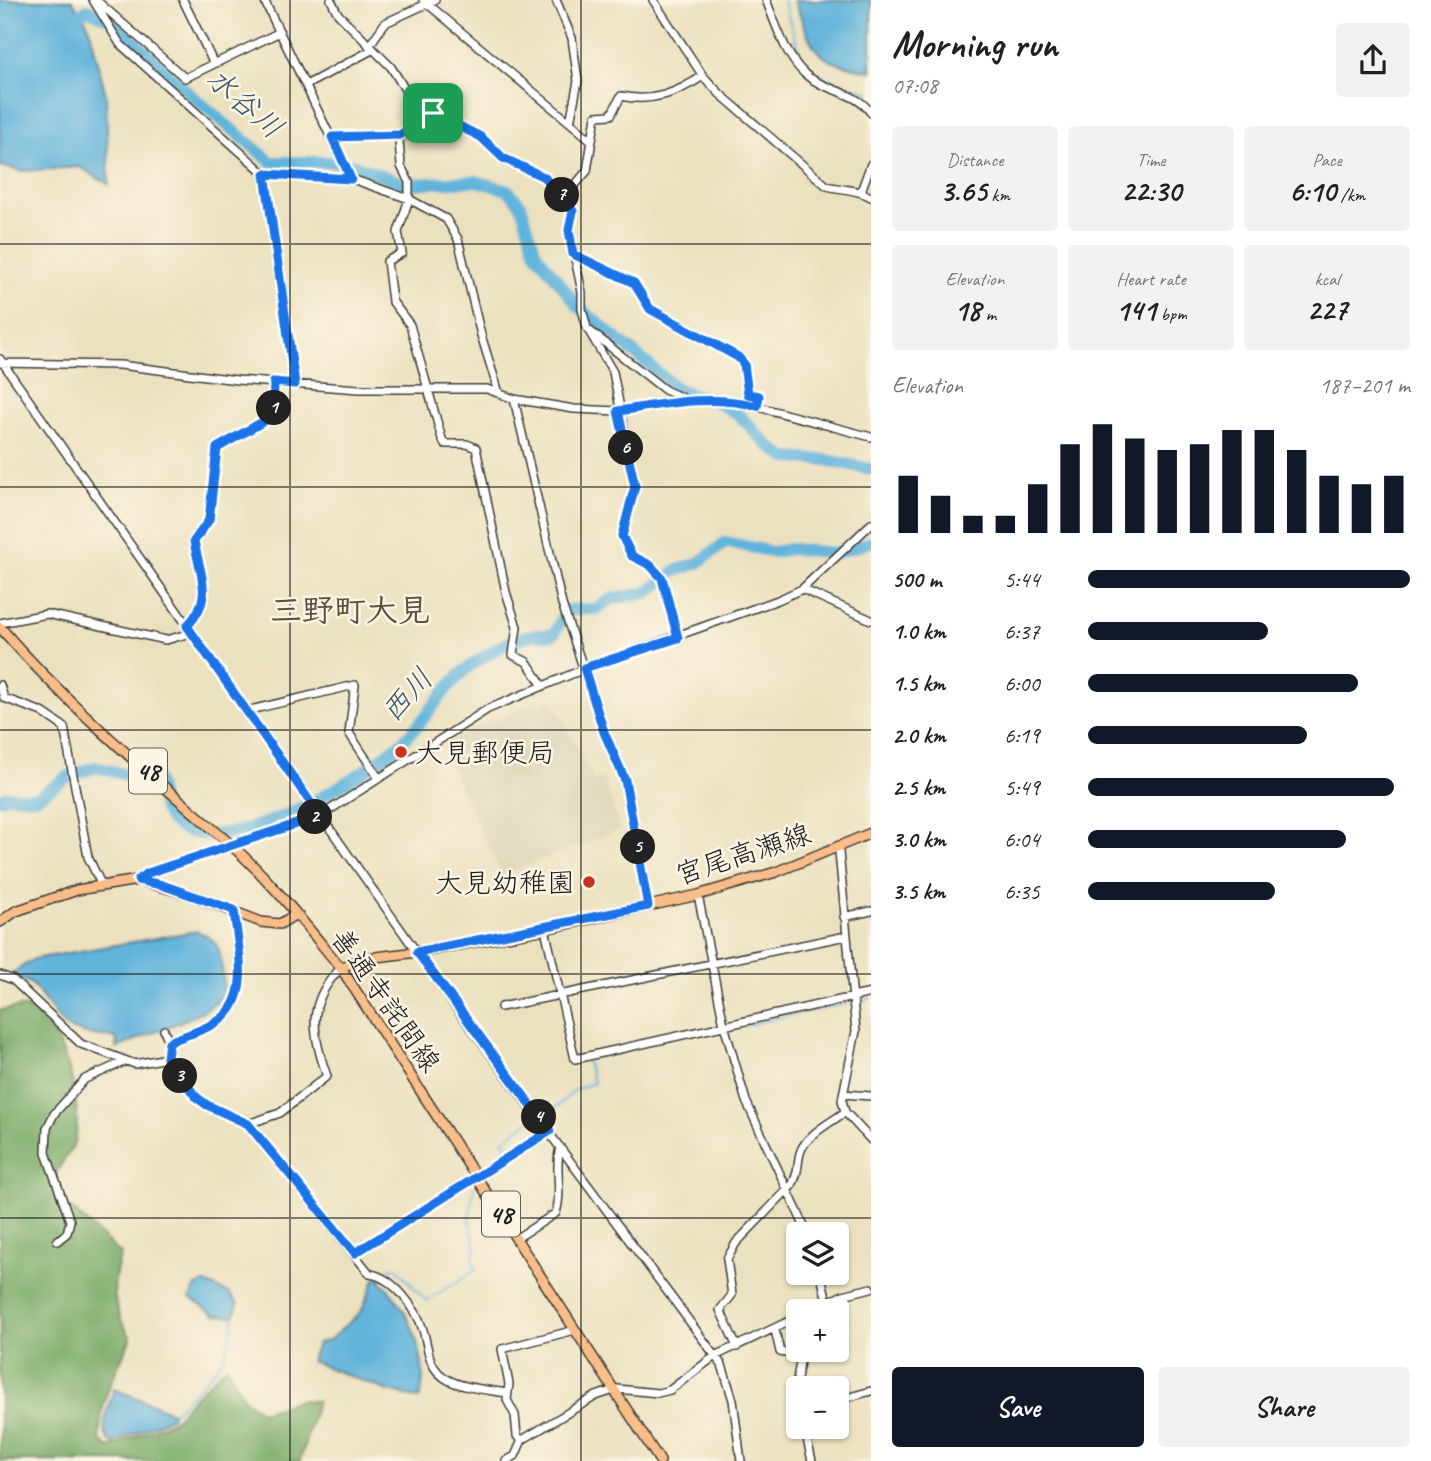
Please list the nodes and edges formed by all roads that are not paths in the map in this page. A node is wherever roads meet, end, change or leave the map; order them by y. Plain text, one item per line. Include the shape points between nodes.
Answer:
1 (94, 0) edge
2 (183, 0) edge
3 (264, 0) edge
4 (331, 0) edge
5 (435, 0) edge
6 (556, 0) edge
7 (653, 0) edge
8 (766, 0) edge
9 (424, 2) edge
10 (280, 32) junction
11 (371, 49) junction
12 (214, 64) junction
13 (703, 76) junction
14 (306, 85) junction
15 (433, 113) junction
16 (871, 113) edge
17 (570, 122) junction
18 (400, 135) junction
19 (332, 137) junction
20 (591, 140) junction
21 (871, 164) edge
22 (265, 174) junction
23 (351, 179) junction
24 (861, 191) junction
25 (871, 197) edge
26 (564, 198) junction
27 (409, 199) junction
28 (573, 254) junction
29 (587, 328) junction
30 (1, 362) edge
31 (274, 382) junction
32 (295, 384) junction
33 (429, 389) junction
34 (499, 393) junction
35 (514, 399) junction
36 (690, 400) junction
37 (757, 406) junction
38 (618, 411) junction
39 (871, 437) edge
40 (871, 524) edge
41 (802, 589) junction
42 (871, 620) edge
43 (0, 625) edge
44 (189, 630) junction
45 (678, 638) junction
46 (584, 668) junction
47 (0, 685) edge
48 (543, 686) junction
49 (246, 711) junction
50 (378, 777) junction
51 (320, 816) junction
52 (871, 833) edge
53 (230, 844) junction
54 (839, 852) dead end
55 (138, 880) junction
56 (101, 884) junction
57 (698, 895) junction
58 (648, 906) junction
59 (234, 910) junction
60 (871, 911) edge
61 (296, 914) junction
62 (844, 917) junction
63 (0, 922) edge
64 (545, 929) junction
65 (846, 936) junction
66 (417, 952) junction
67 (713, 963) junction
68 (341, 968) junction
69 (0, 975) edge
70 (871, 993) edge
71 (558, 995) junction
72 (851, 998) junction
73 (501, 1007) dead end
74 (724, 1025) junction
75 (164, 1030) dead end
76 (169, 1042) junction
77 (167, 1058) junction
78 (126, 1060) junction
79 (843, 1094) junction
80 (871, 1096) edge
81 (845, 1112) junction
82 (248, 1124) junction
83 (550, 1131) junction
84 (871, 1140) edge
85 (560, 1147) junction
86 (477, 1177) junction
87 (787, 1191) junction
88 (802, 1222) edge
89 (517, 1238) junction
90 (57, 1241) dead end
91 (355, 1253) junction
92 (871, 1288) edge
93 (834, 1299) edge
94 (786, 1324) edge
95 (575, 1330) junction
96 (775, 1330) junction
97 (737, 1347) junction
98 (716, 1356) junction
99 (798, 1376) edge
100 (613, 1390) junction
101 (871, 1391) edge
102 (507, 1393) junction
103 (849, 1397) edge
104 (807, 1439) edge
105 (522, 1440) junction
106 (506, 1461) edge
107 (660, 1461) edge
108 (741, 1461) edge
109 (812, 1461) edge

1 - 12 street via 185,78
1 - 22 street via 120,44
2 - 12 street
3 - 10 street
4 - 11 street
5 - 9 street
6 - 17 street via 572,38 578,81
7 - 13 street
8 - 16 street via 791,57 805,74 860,101
9 - 11 street via 385,23
9 - 17 street
10 - 12 street
10 - 14 street
11 - 14 street
11 - 15 street via 391,66 414,104
13 - 20 street via 678,92 649,99 621,96 611,115 596,116
13 - 24 street via 827,186
14 - 19 street
15 - 18 street
15 - 26 street via 481,137 503,158 534,171
17 - 20 street
18 - 19 street
18 - 27 street
19 - 23 street
20 - 26 street via 587,171
21 - 24 street
22 - 23 street
22 - 32 street
23 - 27 street
24 - 25 street
26 - 28 street via 573,211 569,230
27 - 33 street via 398,232 402,253 387,261 389,289 410,325
27 - 34 street via 446,219 458,239
28 - 29 street
28 - 37 street via 634,283 650,309 738,357 744,364 748,394 759,396
29 - 36 street via 665,390
29 - 38 street via 613,372
30 - 31 street via 120,365
30 - 44 street
31 - 32 street
31 - 44 street via 273,416 217,448 209,520 194,541 205,592
32 - 33 street
33 - 34 street
33 - 48 street via 445,444 476,448 517,627 513,655 527,662
34 - 35 street
35 - 38 street
35 - 46 street via 562,604
36 - 37 street
36 - 38 street
37 - 39 street
38 - 45 street via 635,486 622,536 632,556 662,578
40 - 41 street
41 - 42 street
41 - 45 street
43 - 44 street via 47,614 166,640
43 - 53 main road, 善通寺詫間線 / 48 via 47,677
44 - 49 street
45 - 46 street
46 - 48 street
46 - 58 street via 625,780
47 - 56 street via 4,698 42,712 64,727 88,857
48 - 50 street via 488,709
49 - 50 street via 355,685 349,733
49 - 51 street
50 - 51 street
51 - 53 street
51 - 66 street
52 - 57 main road, 宮尾高瀬線 via 776,872
53 - 55 street
53 - 61 main road, 善通寺詫間線 / 48
54 - 62 street
55 - 56 main road
55 - 59 main road
56 - 63 main road via 35,904
57 - 58 main road, 宮尾高瀬線
57 - 67 street
58 - 64 main road, 宮尾高瀬線
59 - 61 main road via 270,924
59 - 76 street via 238,997 219,1021
60 - 62 street
61 - 68 main road, 善通寺詫間線 / 48
62 - 65 street
64 - 66 main road, 宮尾高瀬線
64 - 71 street
65 - 67 street
65 - 72 street
66 - 68 main road, 宮尾高瀬線 via 359,959
66 - 83 street
67 - 71 street
67 - 74 street
68 - 82 street via 323,985 315,1014 314,1028 327,1076 280,1113
68 - 86 main road, 善通寺詫間線 / 48
69 - 78 street via 13,980 81,1044
70 - 72 street
71 - 73 street
71 - 74 street via 575,1059
72 - 74 street
72 - 79 street via 856,1031
74 - 87 street via 746,1101
75 - 76 street
76 - 77 street
77 - 78 street via 135,1064
77 - 82 street via 196,1097
78 - 90 street via 86,1079 47,1128 46,1153 70,1221 67,1233
79 - 80 street
79 - 81 street
81 - 84 street
81 - 87 street via 805,1144 798,1175
82 - 91 street
83 - 85 street
83 - 86 street
85 - 89 street via 556,1213
85 - 98 street
86 - 89 main road, 善通寺詫間線 / 48
86 - 91 street
87 - 88 street
87 - 97 street via 736,1243 727,1259 732,1295 720,1310
89 - 95 main road, 善通寺詫間線 / 48
91 - 102 street via 370,1274 391,1283 417,1316 431,1364 442,1376 474,1389
92 - 93 street
94 - 96 street
95 - 100 main road, 善通寺詫間線 / 48
95 - 102 street via 502,1349
96 - 97 street
96 - 99 street via 780,1352 801,1356
97 - 98 street
98 - 100 street via 670,1390
98 - 108 street via 730,1387
100 - 105 street
100 - 107 main road, 善通寺詫間線 / 48
101 - 103 street
102 - 105 street via 517,1436
104 - 109 street
105 - 106 street via 515,1456

